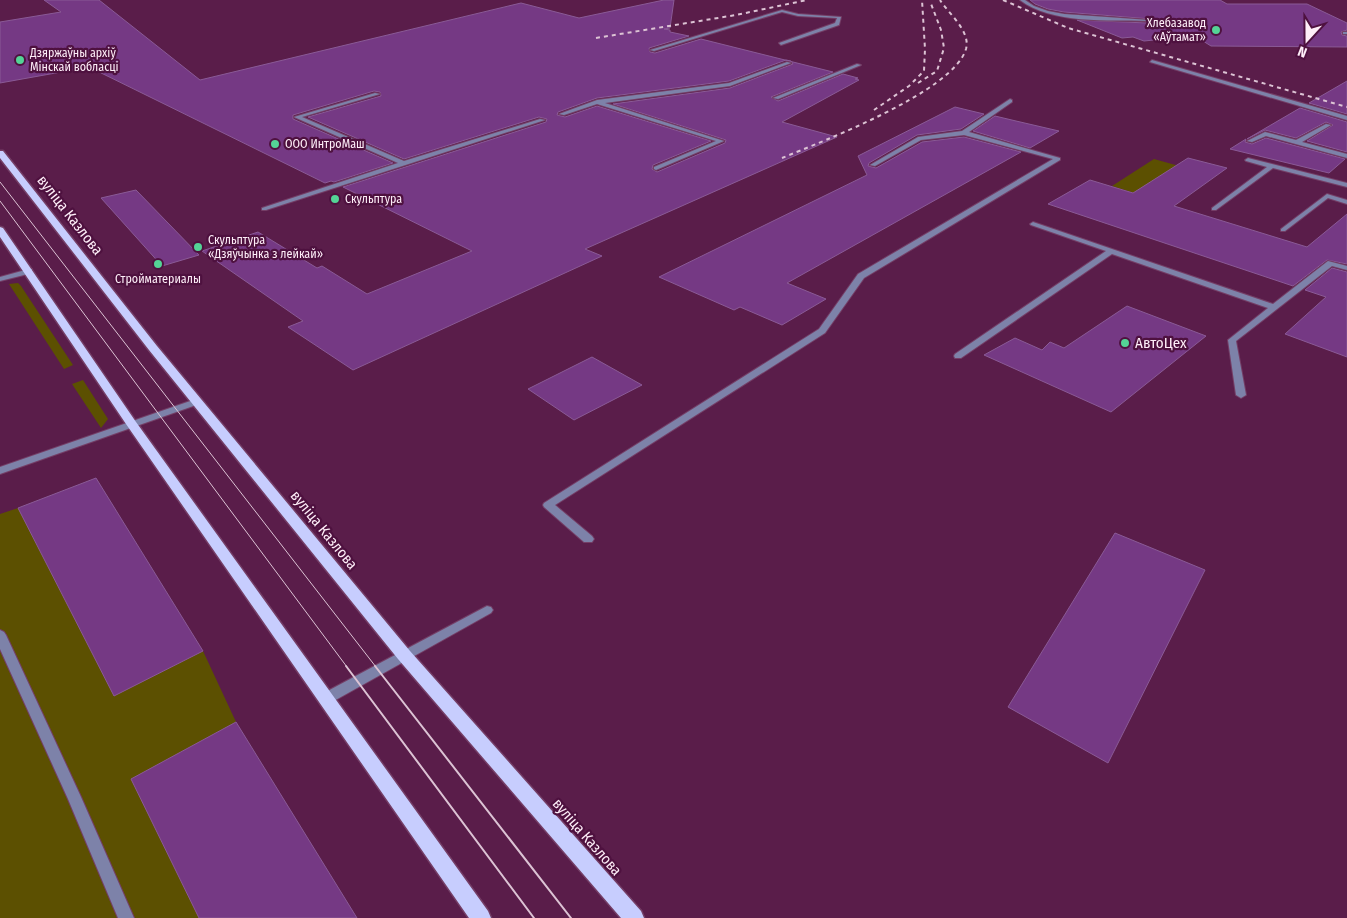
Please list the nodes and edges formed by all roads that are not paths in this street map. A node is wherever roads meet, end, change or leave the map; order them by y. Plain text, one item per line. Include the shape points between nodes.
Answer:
1 (1022, 0) edge
2 (1147, 20) dead end
3 (781, 44) dead end
4 (652, 50) dead end
5 (1152, 61) dead end
6 (789, 63) dead end
7 (860, 65) dead end
8 (377, 94) dead end
9 (776, 98) dead end
10 (1010, 101) dead end
11 (597, 102) junction
12 (562, 114) dead end
13 (1347, 118) edge
14 (542, 120) dead end
15 (1328, 125) dead end
16 (964, 133) junction
17 (1250, 142) dead end
18 (1297, 142) junction
19 (0, 152) edge
20 (1347, 156) edge
21 (1248, 160) dead end
22 (404, 163) junction
23 (873, 165) dead end
24 (1272, 166) junction
25 (656, 168) dead end
26 (1347, 185) edge
27 (1347, 202) edge
28 (264, 209) dead end
29 (1214, 209) dead end
30 (1033, 224) dead end
31 (0, 230) edge
32 (1283, 230) dead end
33 (1111, 251) junction
34 (1347, 268) edge
35 (29, 271) junction
36 (0, 279) edge
37 (1274, 307) junction
38 (958, 356) dead end
39 (1241, 395) dead end
40 (196, 402) junction
41 (132, 424) junction
42 (0, 471) edge
43 (588, 539) dead end
44 (487, 610) dead end
45 (0, 635) edge
46 (404, 655) junction
47 (327, 698) junction
48 (126, 918) edge
49 (481, 918) edge
50 (634, 918) edge

1 - 2 lane via 1056,14
3 - 4 lane via 837,24 839,17 782,11
5 - 13 lane
6 - 11 lane via 730,84
7 - 9 lane
8 - 22 lane via 297,117
10 - 16 lane
11 - 12 lane
11 - 25 lane via 721,141
14 - 22 lane
15 - 18 lane
16 - 23 lane via 920,138
16 - 43 lane via 1058,159 861,276 822,331 548,505
17 - 18 lane via 1265,134
18 - 20 lane
19 - 40 main road, вуліца Казлова
21 - 24 lane
22 - 28 lane
24 - 26 lane
24 - 29 lane
27 - 32 lane via 1327,196
30 - 33 lane
31 - 35 main road
33 - 37 lane
33 - 38 lane
34 - 37 lane via 1331,263
35 - 36 lane
35 - 41 main road
37 - 39 lane via 1232,340
40 - 41 lane
40 - 46 main road, вуліца Казлова
41 - 42 lane
41 - 47 main road
44 - 46 lane
45 - 48 lane
46 - 47 lane
46 - 50 main road, вуліца Казлова
47 - 49 main road

